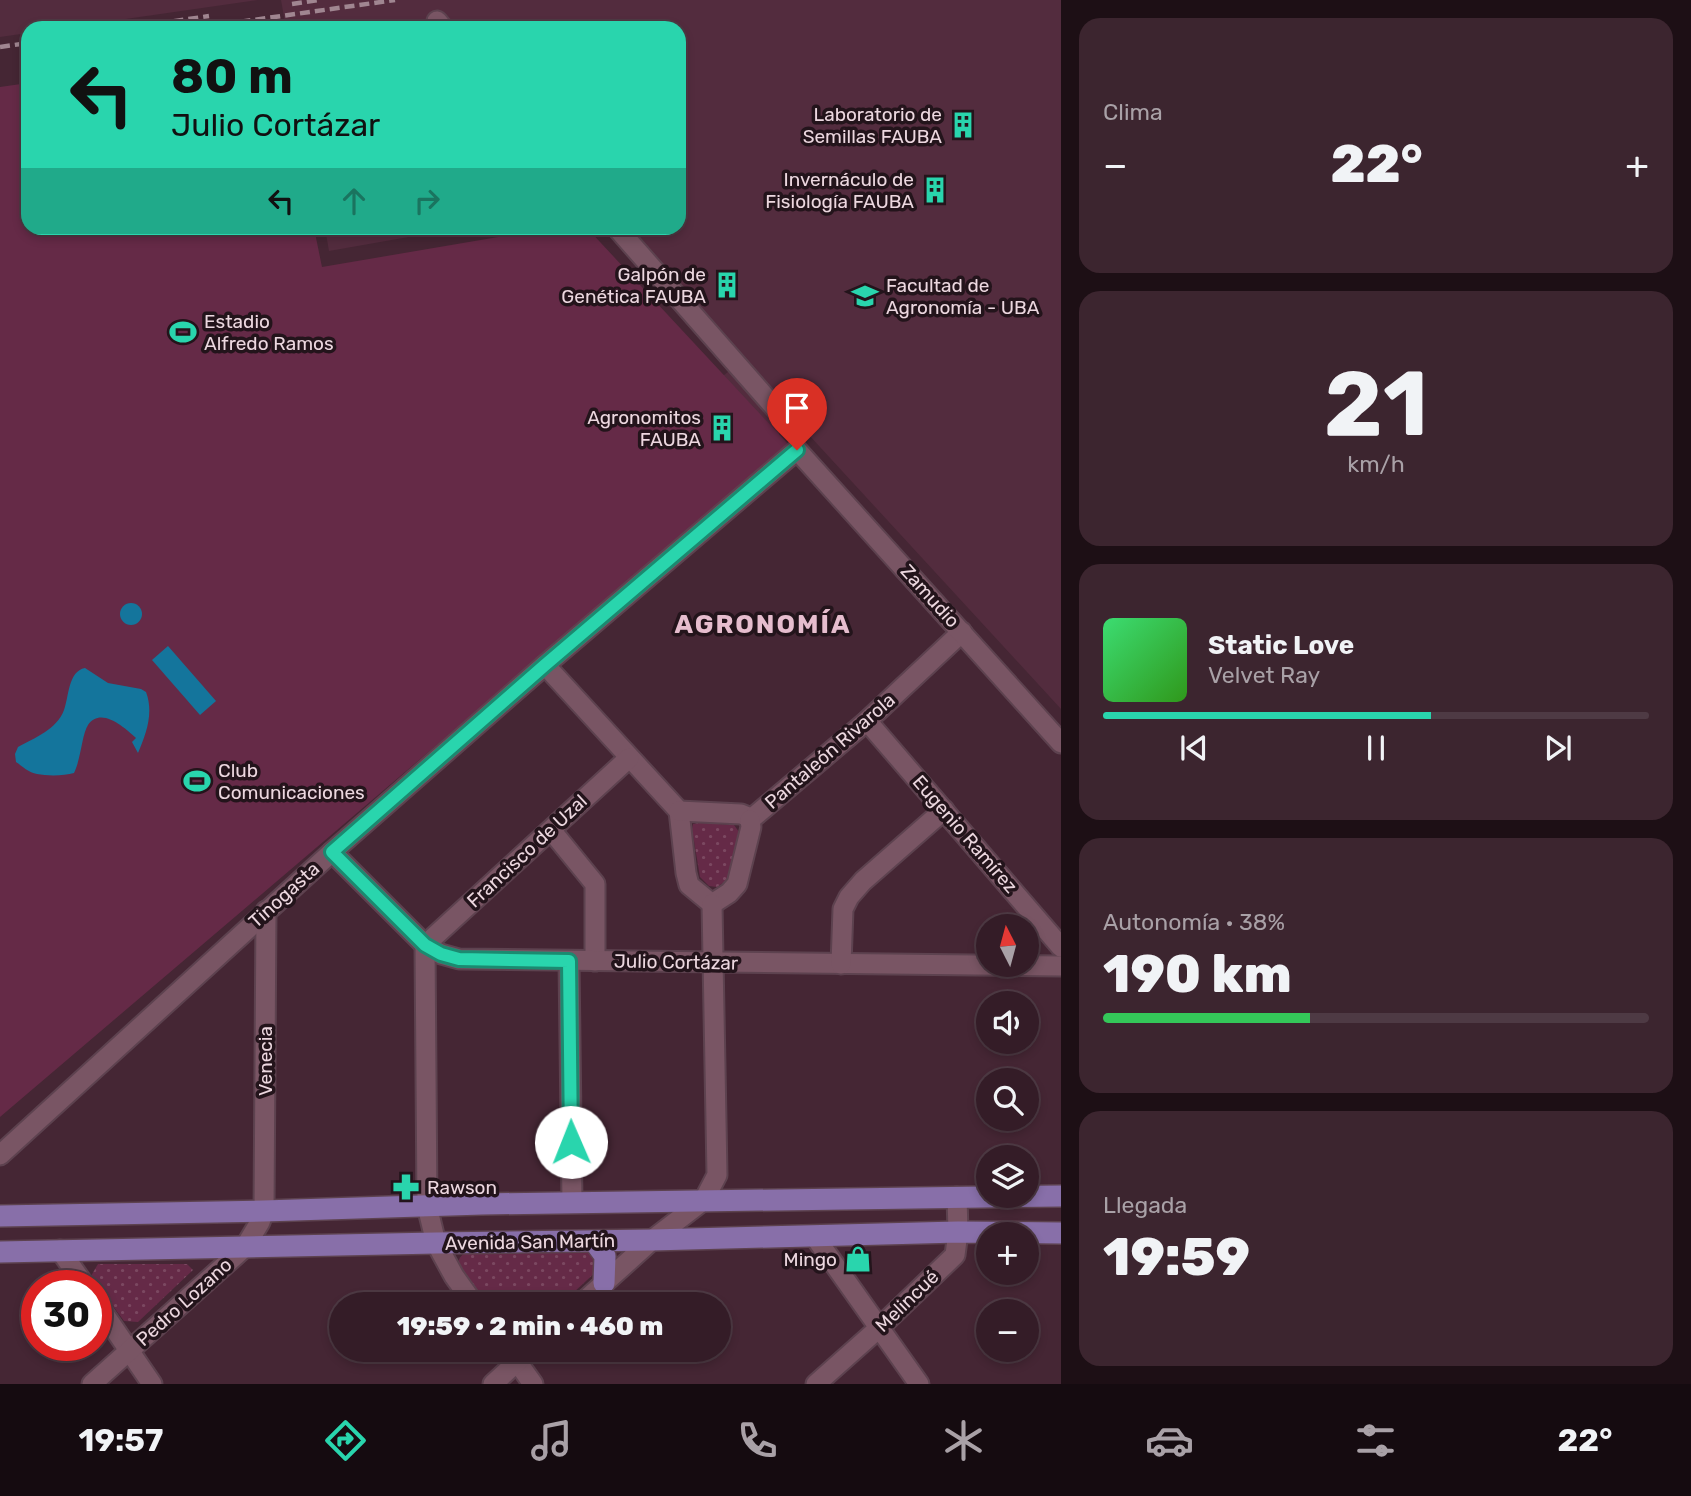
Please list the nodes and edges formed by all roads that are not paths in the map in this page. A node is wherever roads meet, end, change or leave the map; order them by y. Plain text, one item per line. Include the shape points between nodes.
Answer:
1 (623, 235) edge
2 (775, 408) dead end
3 (797, 450) joint
4 (962, 632) junction
5 (545, 665) junction
6 (867, 721) junction
7 (1061, 743) edge
8 (629, 758) junction
9 (944, 810) junction
10 (679, 811) junction
11 (750, 820) junction
12 (551, 830) junction
13 (332, 852) junction
14 (712, 904) junction
15 (266, 911) junction
16 (425, 945) junction
17 (1061, 947) edge
18 (569, 961) junction
19 (595, 961) junction
20 (714, 962) junction
21 (841, 964) junction
22 (1061, 966) edge
23 (0, 1155) edge
24 (1061, 1196) edge
25 (957, 1197) junction
26 (704, 1200) junction
27 (572, 1202) junction
28 (427, 1206) junction
29 (264, 1211) junction
30 (0, 1216) edge
31 (958, 1233) junction
32 (1061, 1233) edge
33 (815, 1237) junction
34 (652, 1240) junction
35 (594, 1241) junction
36 (436, 1243) junction
37 (245, 1247) junction
38 (60, 1250) junction
39 (0, 1252) edge
40 (74, 1270) edge
41 (604, 1283) junction
42 (465, 1292) edge
43 (594, 1292) edge
44 (112, 1326) edge
45 (879, 1328) junction
46 (129, 1351) junction
47 (512, 1362) edge
48 (523, 1362) edge
49 (92, 1384) edge
50 (152, 1384) edge
51 (493, 1384) edge
52 (533, 1384) edge
53 (816, 1384) edge
54 (919, 1384) edge

1 - 2 street
3 - 4 street, Zamudio
3 - 5 street, Tinogasta
4 - 6 street, Pantaleón Rivarola
4 - 7 street, Zamudio
5 - 8 street
5 - 13 street, Tinogasta
6 - 9 street, Eugenio Ramírez
6 - 11 street, Pantaleón Rivarola
8 - 10 street
8 - 12 street, Francisco de Uzal
9 - 17 street, Eugenio Ramírez
9 - 21 street via 849,897 843,909
10 - 11 street, Pantaleón Rivarola via 741,814
10 - 14 street via 689,885
11 - 14 street via 737,884
12 - 16 street, Francisco de Uzal
12 - 19 street via 595,884
13 - 15 street, Tinogasta
13 - 16 street, Julio Cortázar
14 - 20 street
15 - 23 street, Tinogasta
15 - 29 street, Venecia
16 - 18 street, Julio Cortázar via 459,959
16 - 28 street
18 - 19 street, Julio Cortázar
18 - 27 street
19 - 20 street, Julio Cortázar
20 - 21 street, Julio Cortázar
20 - 26 street via 717,1175
21 - 22 street, Julio Cortázar
24 - 25 main road, Avenida San Martín
25 - 26 main road, Avenida San Martín
25 - 31 street, Melincué
26 - 27 main road, Avenida San Martín
26 - 34 street
27 - 28 main road, Avenida San Martín
28 - 29 main road, Avenida San Martín
28 - 36 street
29 - 30 main road, Avenida San Martín
29 - 37 street, Pedro Lozano
31 - 32 main road, Avenida San Martín
31 - 33 main road, Avenida San Martín
31 - 45 street, Melincué via 955,1255
33 - 34 main road, Avenida San Martín
33 - 45 street
34 - 35 main road, Avenida San Martín
34 - 41 street
35 - 36 main road, Avenida San Martín
35 - 41 main road via 605,1256
36 - 37 main road, Avenida San Martín
36 - 42 street
37 - 38 main road, Avenida San Martín
37 - 46 street, Pedro Lozano
38 - 39 main road, Avenida San Martín
38 - 40 street
41 - 43 street
44 - 46 street
45 - 53 street, Melincué
45 - 54 street
46 - 49 street, Pedro Lozano
46 - 50 street
47 - 51 street
48 - 52 street

